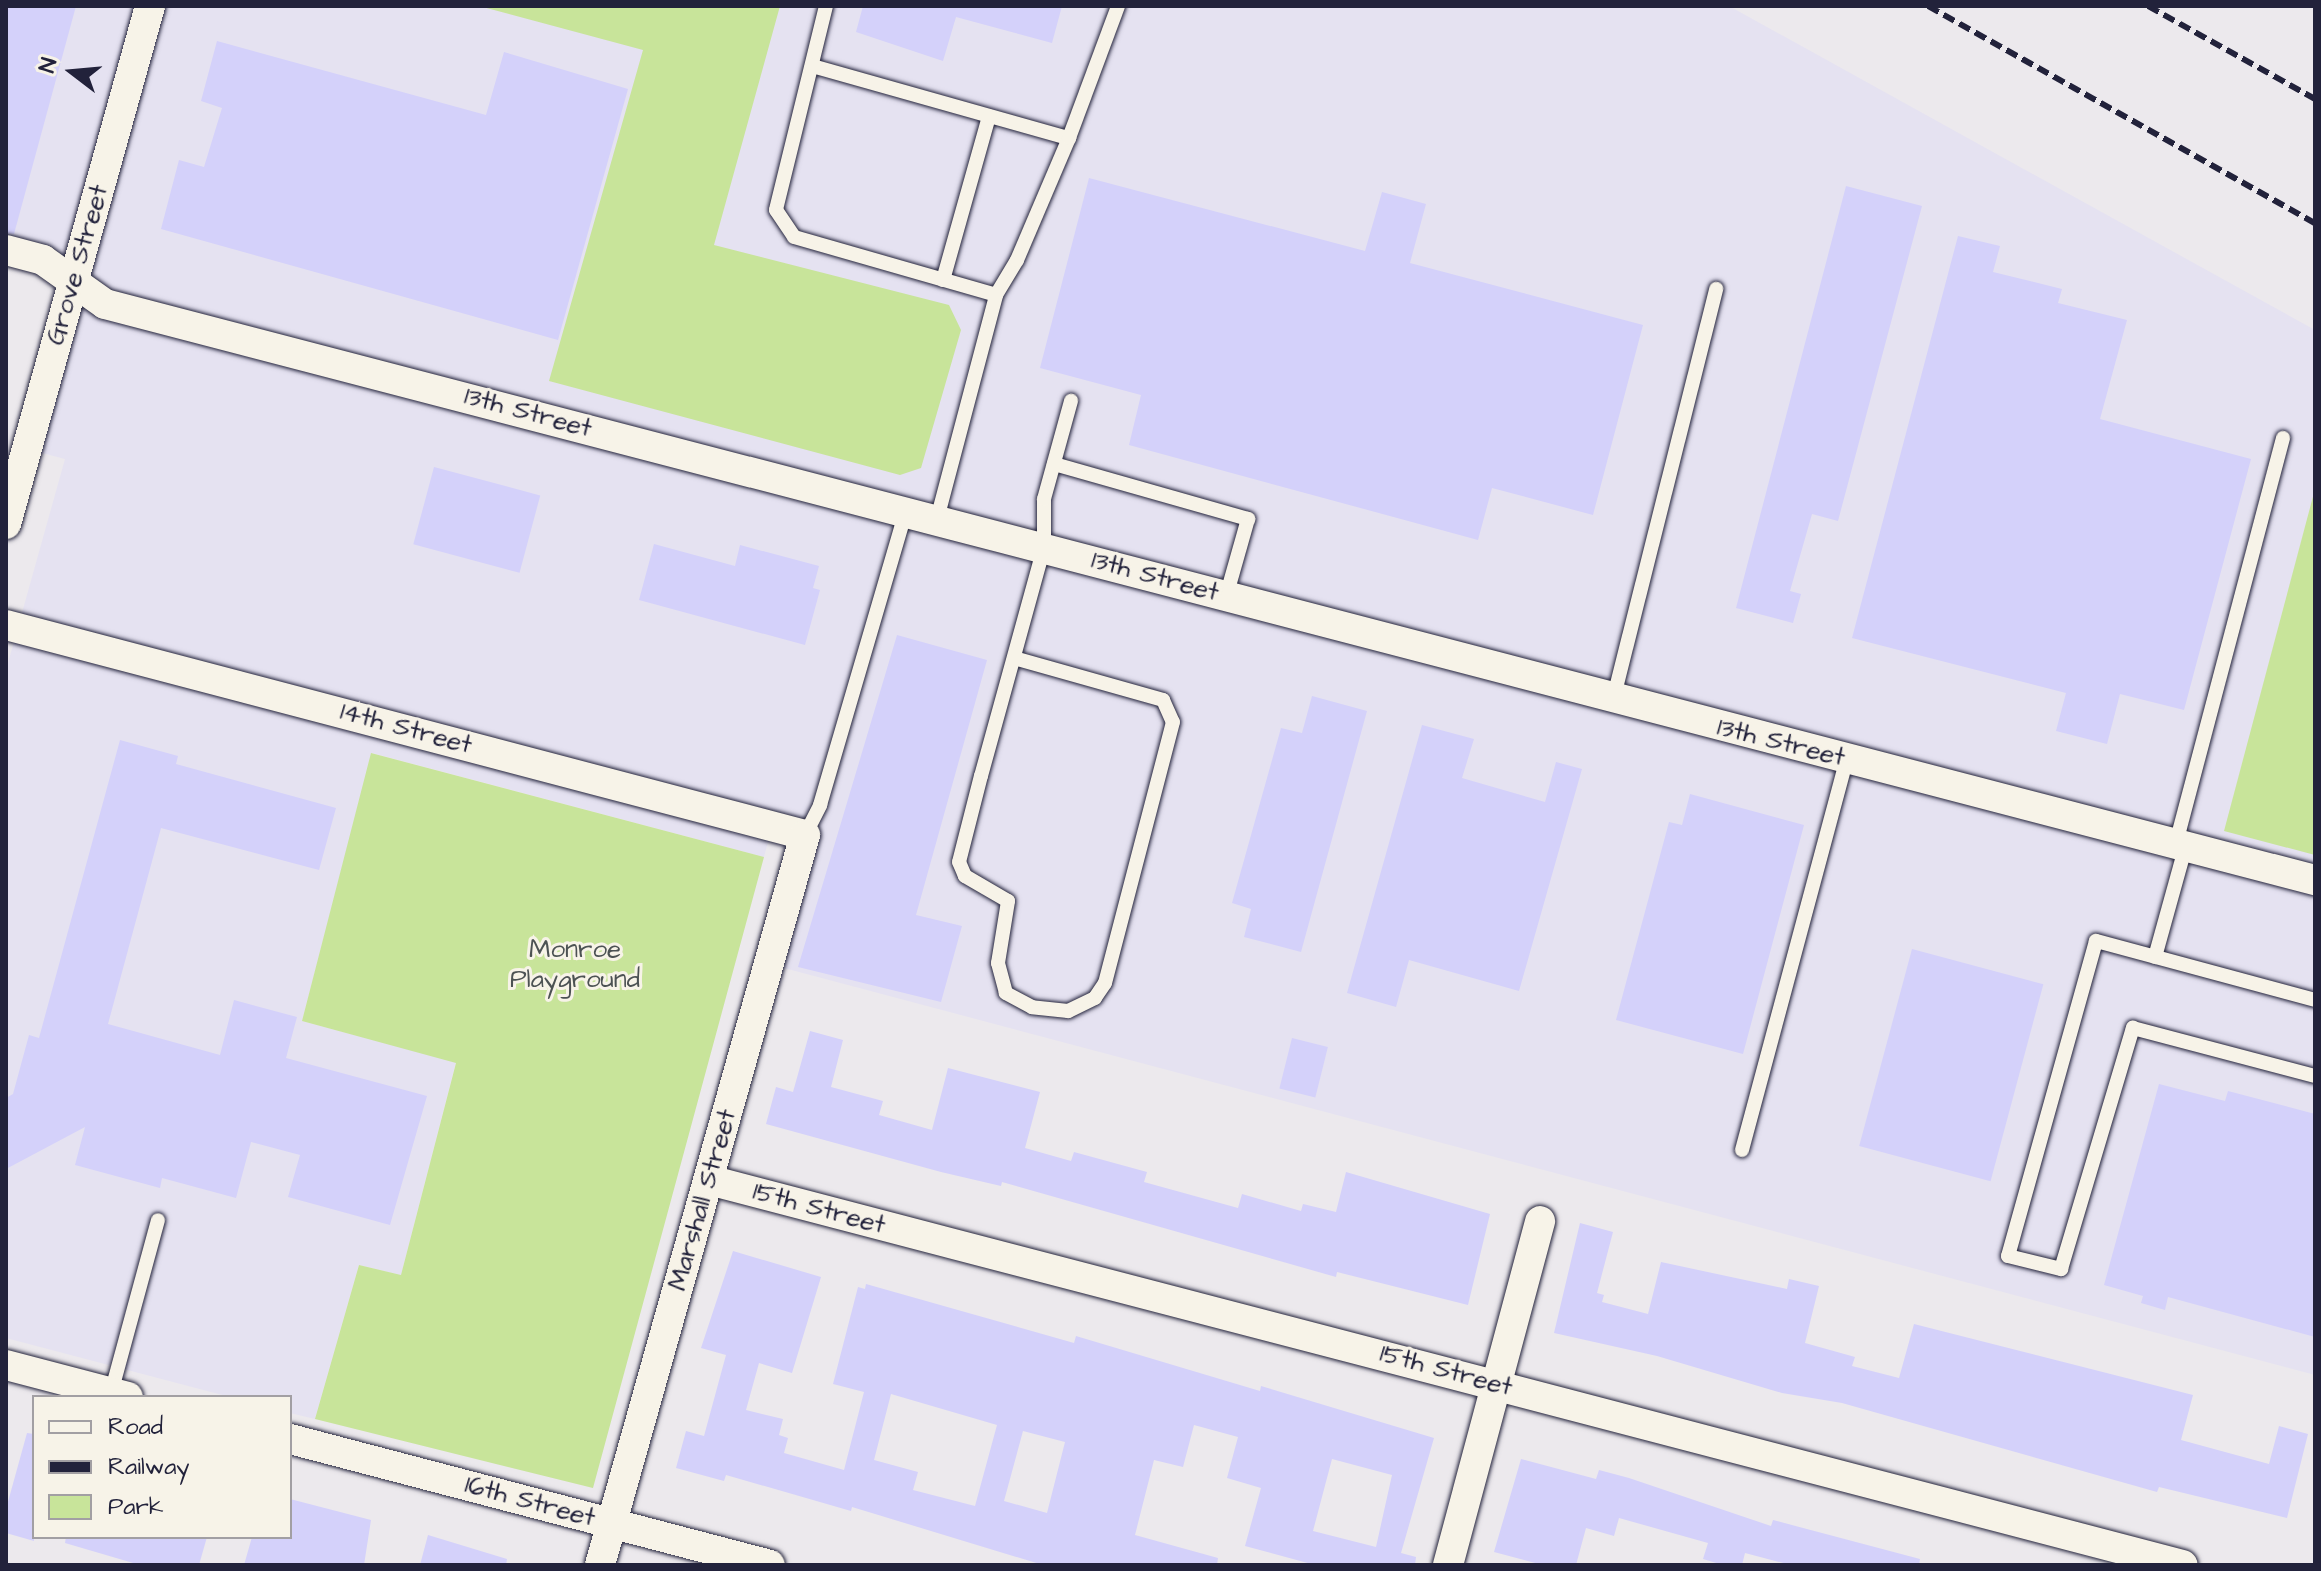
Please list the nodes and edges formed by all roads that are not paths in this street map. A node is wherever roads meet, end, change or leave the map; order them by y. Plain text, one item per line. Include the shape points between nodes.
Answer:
1 (150, 6) edge
2 (826, 6) edge
3 (1118, 6) edge
4 (812, 66) junction
5 (989, 116) junction
6 (1069, 138) junction
7 (6, 250) edge
8 (943, 280) junction
9 (73, 282) junction
10 (1716, 289) dead end
11 (996, 295) junction
12 (1071, 401) dead end
13 (2283, 438) dead end
14 (1054, 464) junction
15 (11, 487) edge
16 (906, 511) junction
17 (937, 519) junction
18 (6, 524) edge
19 (1044, 548) junction
20 (1226, 597) junction
21 (6, 625) edge
22 (1014, 658) junction
23 (1612, 700) junction
24 (1847, 759) junction
25 (805, 835) junction
26 (2181, 844) junction
27 (2315, 880) edge
28 (2155, 957) junction
29 (2315, 1000) edge
30 (2315, 1076) edge
31 (1742, 1150) dead end
32 (709, 1180) junction
33 (158, 1220) dead end
34 (1540, 1221) dead end
35 (6, 1365) edge
36 (1496, 1384) junction
37 (119, 1395) edge
38 (292, 1440) edge
39 (612, 1524) junction
40 (600, 1565) edge
41 (770, 1565) edge
42 (1448, 1565) edge
43 (2183, 1565) edge

1 - 9 street, Grove Street
2 - 4 lane
3 - 6 lane
4 - 5 lane
4 - 8 lane via 776,210 794,237
5 - 6 lane
5 - 8 lane
6 - 11 lane via 1017,260
7 - 9 street, 13th Street via 43,260
8 - 11 lane
9 - 15 street, Grove Street
9 - 16 street, 13th Street via 105,304
10 - 23 lane
11 - 17 lane
12 - 14 lane
13 - 26 lane
14 - 19 lane via 1044,499
14 - 20 lane via 1248,519
15 - 18 street, Grove Street
16 - 17 street, 13th Street
16 - 25 lane via 820,805
17 - 19 street, 13th Street
19 - 20 street, 13th Street
19 - 22 lane
20 - 23 street, 13th Street
21 - 25 street, 14th Street
22 - 22 lane via 960,869 1008,901 998,963 1006,993 1032,1007 1068,1011 1095,998 1105,983 1173,722 1163,700
23 - 24 street, 13th Street
24 - 26 street, 13th Street
24 - 31 lane
25 - 32 street, Marshall Street
26 - 27 street, 13th Street
26 - 28 lane
28 - 29 lane
28 - 30 lane via 2096,941 2008,1256 2061,1269 2133,1028
32 - 36 street, 15th Street
32 - 39 street, Marshall Street
33 - 37 lane via 135,1298
34 - 36 street
35 - 37 street
36 - 42 street
36 - 43 street, 15th Street
38 - 39 street, 16th Street
39 - 40 street, Marshall Street
39 - 41 street, 16th Street

